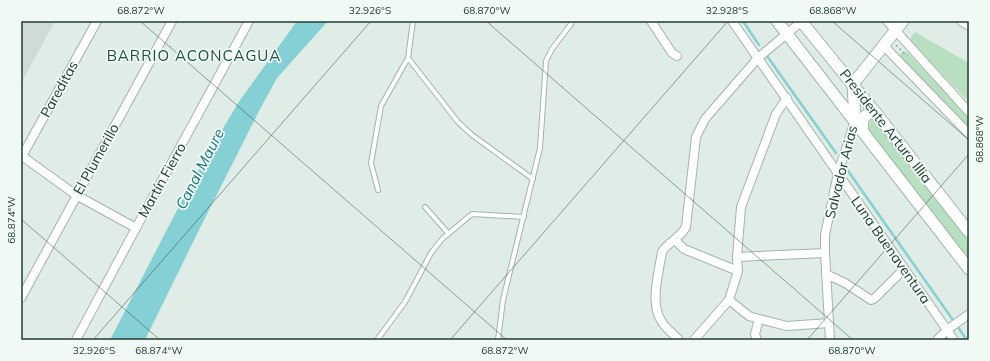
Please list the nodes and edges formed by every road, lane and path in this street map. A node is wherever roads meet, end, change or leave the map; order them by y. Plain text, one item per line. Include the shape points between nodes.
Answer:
1 (97, 21) edge
2 (172, 21) edge
3 (249, 21) edge
4 (413, 21) edge
5 (572, 21) edge
6 (651, 21) edge
7 (732, 21) edge
8 (777, 21) edge
9 (802, 21) edge
10 (887, 21) edge
11 (903, 21) edge
12 (960, 21) edge
13 (969, 26) edge
14 (787, 33) junction
15 (890, 39) junction
16 (677, 56) dead end
17 (408, 58) junction
18 (758, 58) junction
19 (910, 60) dead end
20 (853, 84) junction
21 (787, 98) junction
22 (969, 112) edge
23 (876, 113) junction
24 (855, 121) junction
25 (862, 131) junction
26 (969, 134) edge
27 (22, 157) edge
28 (838, 173) junction
29 (533, 179) junction
30 (378, 190) dead end
31 (76, 195) junction
32 (425, 207) dead end
33 (524, 217) junction
34 (136, 228) junction
35 (969, 232) edge
36 (448, 234) junction
37 (675, 240) junction
38 (824, 252) junction
39 (737, 257) junction
40 (904, 269) junction
41 (969, 269) edge
42 (738, 271) junction
43 (826, 274) junction
44 (21, 298) edge
45 (728, 300) junction
46 (966, 316) edge
47 (759, 319) junction
48 (829, 323) junction
49 (948, 329) junction
50 (76, 340) edge
51 (377, 340) edge
52 (498, 340) edge
53 (679, 340) edge
54 (694, 340) edge
55 (757, 340) edge
56 (830, 340) edge
57 (937, 340) edge
58 (954, 340) edge

1 - 27 street, Pareditas
2 - 31 street, El Plumerillo
3 - 34 street, Martín Fierro
4 - 17 lane
5 - 29 lane via 546,61 540,148
6 - 16 street via 672,53
7 - 18 street, Luna Buenaventura
8 - 14 street, Presidente Arturo Illia
9 - 14 street
9 - 20 street, Presidente Arturo Illia
10 - 15 street
11 - 15 street
12 - 13 street
14 - 18 street
14 - 24 street, Presidente Arturo Illia
15 - 19 path
15 - 20 street
15 - 22 street
15 - 26 street
17 - 29 lane via 472,136
17 - 30 lane via 381,106 371,163
18 - 21 street, Luna Buenaventura
18 - 37 street via 705,119 696,137 686,227
20 - 23 street, Presidente Arturo Illia
20 - 24 street, Salvador Arias
21 - 28 street, Luna Buenaventura
21 - 39 street via 776,114 746,193 742,207
23 - 25 street via 865,116
23 - 35 street, Presidente Arturo Illia
24 - 25 street, Presidente Arturo Illia
24 - 28 street, Salvador Arias
25 - 41 street, Presidente Arturo Illia
27 - 31 street
28 - 38 street, Salvador Arias via 825,234
28 - 40 street, Luna Buenaventura
29 - 33 lane
31 - 34 street
31 - 44 street, El Plumerillo
32 - 36 lane
33 - 36 lane via 472,214
33 - 52 lane via 503,300
34 - 50 street, Martín Fierro
36 - 51 lane via 431,252 405,302
37 - 42 street via 684,249
37 - 53 street via 662,252 655,301 662,323
38 - 39 street
38 - 43 street, Salvador Arias
39 - 42 street
40 - 43 street via 871,300
40 - 49 street, Luna Buenaventura
42 - 45 street
43 - 48 street, Salvador Arias
45 - 47 street via 749,316
45 - 54 street
46 - 49 street
47 - 48 street via 787,326
47 - 55 street via 755,334
48 - 56 street, Salvador Arias
49 - 57 street
49 - 58 street, Luna Buenaventura

